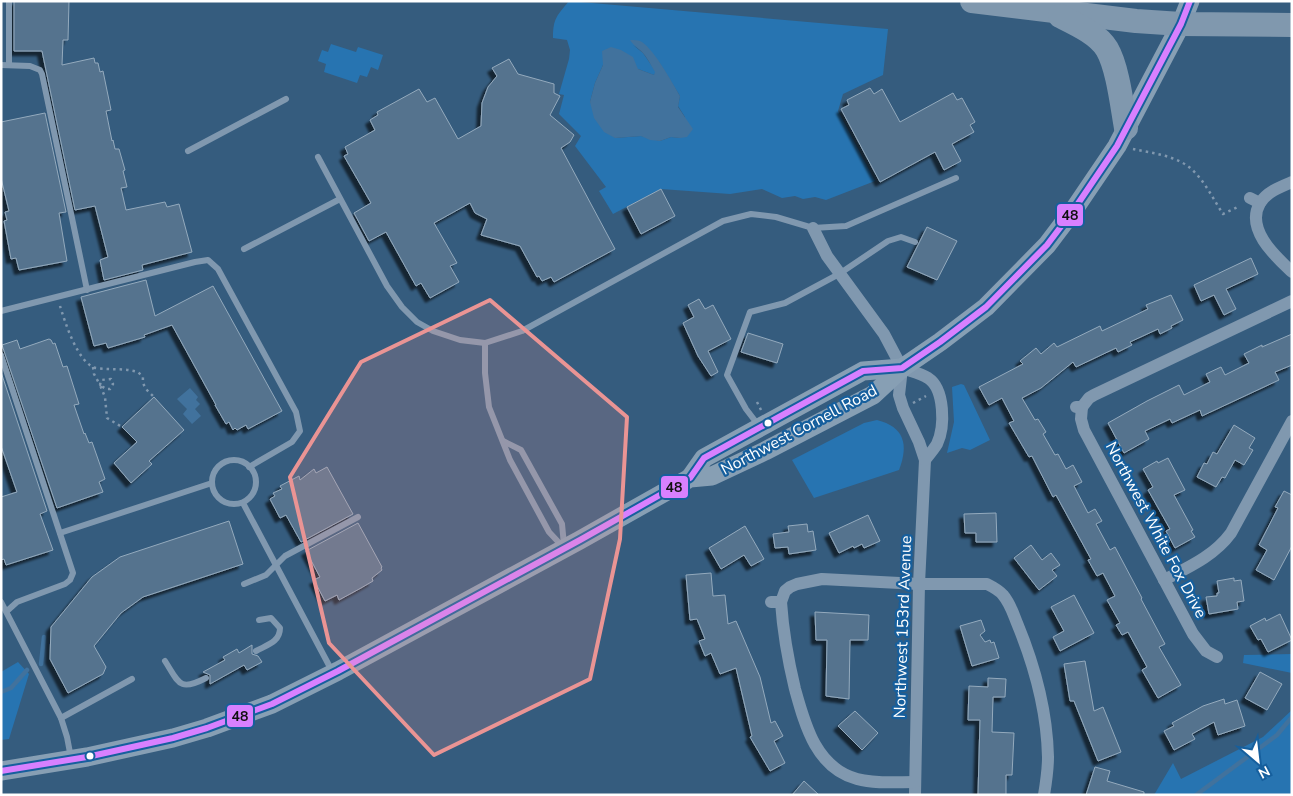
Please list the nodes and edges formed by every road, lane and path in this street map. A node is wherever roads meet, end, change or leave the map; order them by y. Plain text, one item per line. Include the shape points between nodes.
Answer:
1 (9, 1) edge
2 (972, 1) edge
3 (1190, 1) edge
4 (1052, 11) junction
5 (1181, 24) junction
6 (1292, 25) edge
7 (1, 65) edge
8 (9, 65) junction
9 (286, 99) dead end
10 (1122, 137) junction
11 (188, 151) dead end
12 (318, 157) dead end
13 (956, 178) dead end
14 (1292, 182) edge
15 (340, 199) junction
16 (1255, 201) junction
17 (812, 228) junction
18 (916, 242) dead end
19 (244, 249) dead end
20 (1292, 272) edge
21 (839, 274) junction
22 (87, 290) junction
23 (57, 298) junction
24 (1292, 301) edge
25 (1, 311) edge
26 (485, 343) junction
27 (1, 355) edge
28 (93, 367) junction
29 (902, 368) junction
30 (100, 385) junction
31 (930, 394) dead end
32 (154, 397) dead end
33 (913, 403) dead end
34 (1292, 420) edge
35 (122, 427) dead end
36 (759, 427) junction
37 (503, 442) junction
38 (926, 460) junction
39 (249, 467) junction
40 (690, 478) junction
41 (212, 483) junction
42 (243, 503) junction
43 (358, 517) dead end
44 (60, 533) junction
45 (565, 549) junction
46 (276, 565) junction
47 (1164, 580) junction
48 (244, 584) dead end
49 (919, 584) junction
50 (1, 602) edge
51 (7, 612) junction
52 (258, 620) dead end
53 (256, 651) dead end
54 (1217, 657) dead end
55 (165, 661) dead end
56 (334, 674) junction
57 (206, 678) dead end
58 (132, 679) dead end
59 (61, 718) junction
60 (71, 760) junction
61 (1, 771) edge
62 (915, 789) edge
63 (1044, 795) edge

1 - 8 lane
2 - 4 highway
3 - 5 main road, Northwest Cornell Road
4 - 5 highway
4 - 10 highway via 1094,36 1106,48 1115,71
5 - 6 highway
5 - 10 main road, Northwest Cornell Road
7 - 8 lane
8 - 22 lane via 30,66 42,74
9 - 11 lane
10 - 16 path via 1189,167 1223,214
10 - 29 main road, Northwest Cornell Road via 1047,245 986,307
12 - 15 lane
13 - 17 lane via 846,226
14 - 16 street
15 - 19 lane
15 - 26 lane via 386,286 417,322 460,340
16 - 20 street via 1255,218 1262,238 1276,258
17 - 21 street
17 - 26 lane via 776,217 751,214 723,221 522,331
18 - 21 lane via 901,237 888,241
21 - 29 street via 884,334
21 - 36 lane via 785,303 750,312 727,375
22 - 23 lane
22 - 39 lane via 195,262 208,260 218,269 296,412 300,431 292,442
23 - 25 lane
23 - 28 path via 81,356
24 - 47 street, Northwest White Fox Drive via 1094,395 1079,407 1084,430
26 - 37 lane via 489,407
27 - 44 lane
28 - 30 path
28 - 32 path via 138,372 143,378 144,388
29 - 36 main road, Northwest Cornell Road via 863,371
29 - 38 street, Northwest 153rd Avenue via 902,408
29 - 38 street, Northwest 153rd Avenue via 929,378 940,398 943,419 937,443
29 - 40 main road, Northwest Cornell Road via 873,395 712,476
30 - 30 path via 110,389 113,384 111,379 106,379 101,380
30 - 35 path via 105,397 106,418
31 - 33 path
34 - 47 street via 1223,544 1205,558
36 - 40 main road, Northwest Cornell Road via 704,458
37 - 45 lane via 548,532
37 - 45 lane via 521,450 562,524
38 - 49 street, Northwest 153rd Avenue
39 - 41 lane via 233,460 225,462 213,474
39 - 42 lane via 256,482 250,498
40 - 45 main road, Northwest Cornell Road
41 - 42 lane via 218,498 226,503
41 - 44 lane
42 - 46 lane
43 - 46 lane via 285,556
44 - 51 lane via 73,574 70,580 17,602
45 - 56 main road, Northwest Cornell Road
46 - 48 lane via 266,575
46 - 56 lane
47 - 54 street, Northwest White Fox Drive via 1199,644
49 - 62 street, Northwest 153rd Avenue
49 - 62 street via 822,579 790,587 776,602 804,724 818,749 835,768 857,779
49 - 63 street via 987,584 1007,601 1035,675 1048,757
50 - 51 lane
51 - 59 lane
52 - 53 lane via 271,618 280,628 280,635
55 - 57 lane via 179,684 195,684
56 - 60 main road, Northwest Cornell Road via 272,704 207,728 130,749
58 - 59 lane
59 - 60 lane
60 - 61 main road, Northwest Cornell Road

